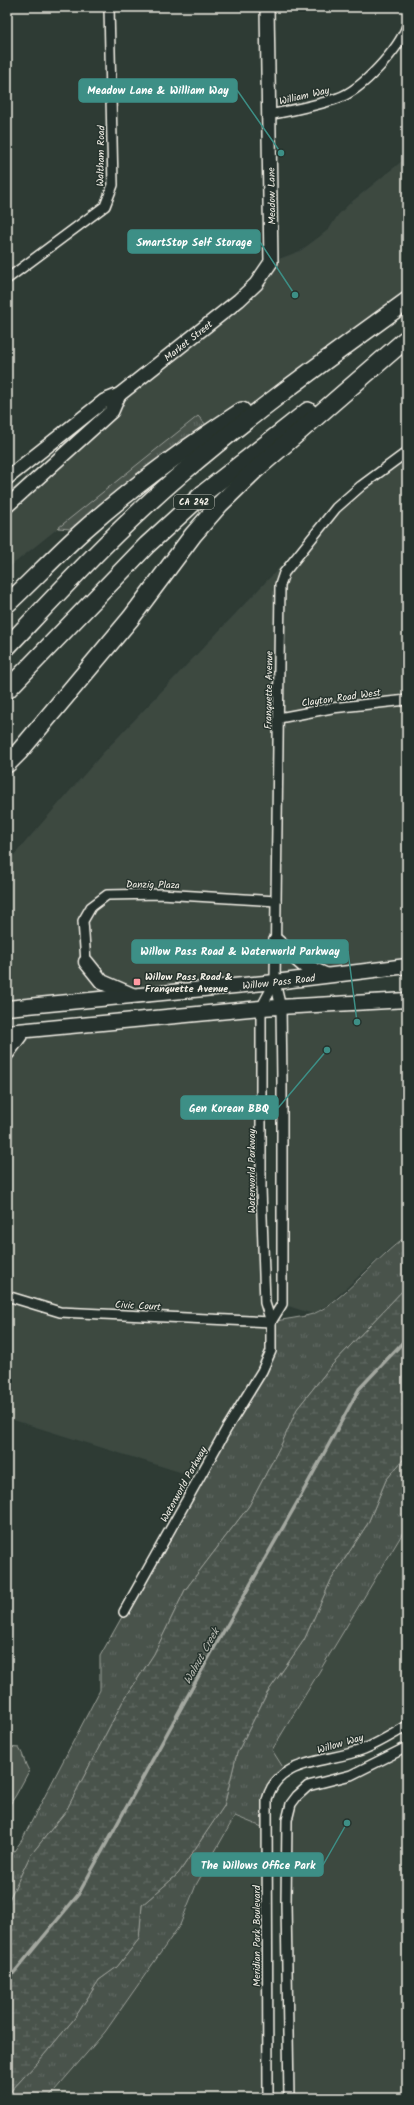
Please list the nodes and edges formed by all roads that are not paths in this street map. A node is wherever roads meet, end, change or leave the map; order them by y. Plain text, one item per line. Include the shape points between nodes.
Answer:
1 (110, 7) edge
2 (267, 7) edge
3 (407, 26) edge
4 (269, 115) junction
5 (7, 279) edge
6 (256, 284) joint
7 (407, 301) edge
8 (386, 316) junction
9 (406, 339) edge
10 (119, 395) junction
11 (407, 452) edge
12 (7, 478) edge
13 (7, 506) edge
14 (7, 604) edge
15 (7, 647) edge
16 (7, 690) edge
17 (407, 700) edge
18 (279, 718) junction
19 (7, 764) edge
20 (276, 901) junction
21 (276, 941) junction
22 (86, 962) joint
23 (407, 966) edge
24 (326, 976) junction
25 (275, 982) junction
26 (133, 996) junction
27 (406, 1001) edge
28 (7, 1008) edge
29 (261, 1008) junction
30 (281, 1008) junction
31 (23, 1031) junction
32 (7, 1032) edge
33 (7, 1053) edge
34 (7, 1296) edge
35 (271, 1322) junction
36 (124, 1612) dead end
37 (407, 1726) edge
38 (407, 1747) edge
39 (278, 1778) joint
40 (268, 2098) edge
41 (289, 2098) edge

1 - 5 street, Waltham Road via 113,185 105,206
2 - 4 street, Meadow Lane
3 - 4 street, William Way via 404,36 372,76 339,98
4 - 6 street, Meadow Lane via 271,262
6 - 10 street, Market Street
7 - 8 highway, CA 242
8 - 14 highway via 186,448 84,530
8 - 15 highway, CA 242 via 257,411 181,474 125,525
9 - 16 highway, CA 242 via 280,432 204,493 147,545
9 - 19 highway via 220,504 192,535 131,618
10 - 12 street, Market Street via 104,400
10 - 13 street, Market Street via 112,411
11 - 18 street, Franquette Avenue via 336,508 284,573 280,585
17 - 18 street, Clayton Road West via 332,708
18 - 20 street, Franquette Avenue
20 - 21 street, Franquette Avenue
20 - 22 street, Danzig Plaza via 161,894 107,895 91,907 84,921
21 - 24 main road via 305,966
21 - 25 street, Franquette Avenue
22 - 26 main road via 102,982
23 - 24 main road, Willow Pass Road
24 - 25 main road, Willow Pass Road
25 - 26 main road, Willow Pass Road
25 - 29 street, Waterworld Parkway
25 - 30 street
26 - 28 main road, Willow Pass Road
27 - 30 main road
29 - 30 main road
29 - 31 main road
29 - 35 street, Waterworld Parkway via 264,1304
30 - 35 street via 282,1304
31 - 32 main road
31 - 33 main road
34 - 35 street, Civic Court via 60,1312
35 - 36 street, Waterworld Parkway via 271,1351 262,1371 227,1428
37 - 39 street, Willow Way via 364,1749 298,1766
38 - 41 street via 351,1775 308,1786 297,1796 288,1812
39 - 40 street, Meridian Park Boulevard via 268,1800

